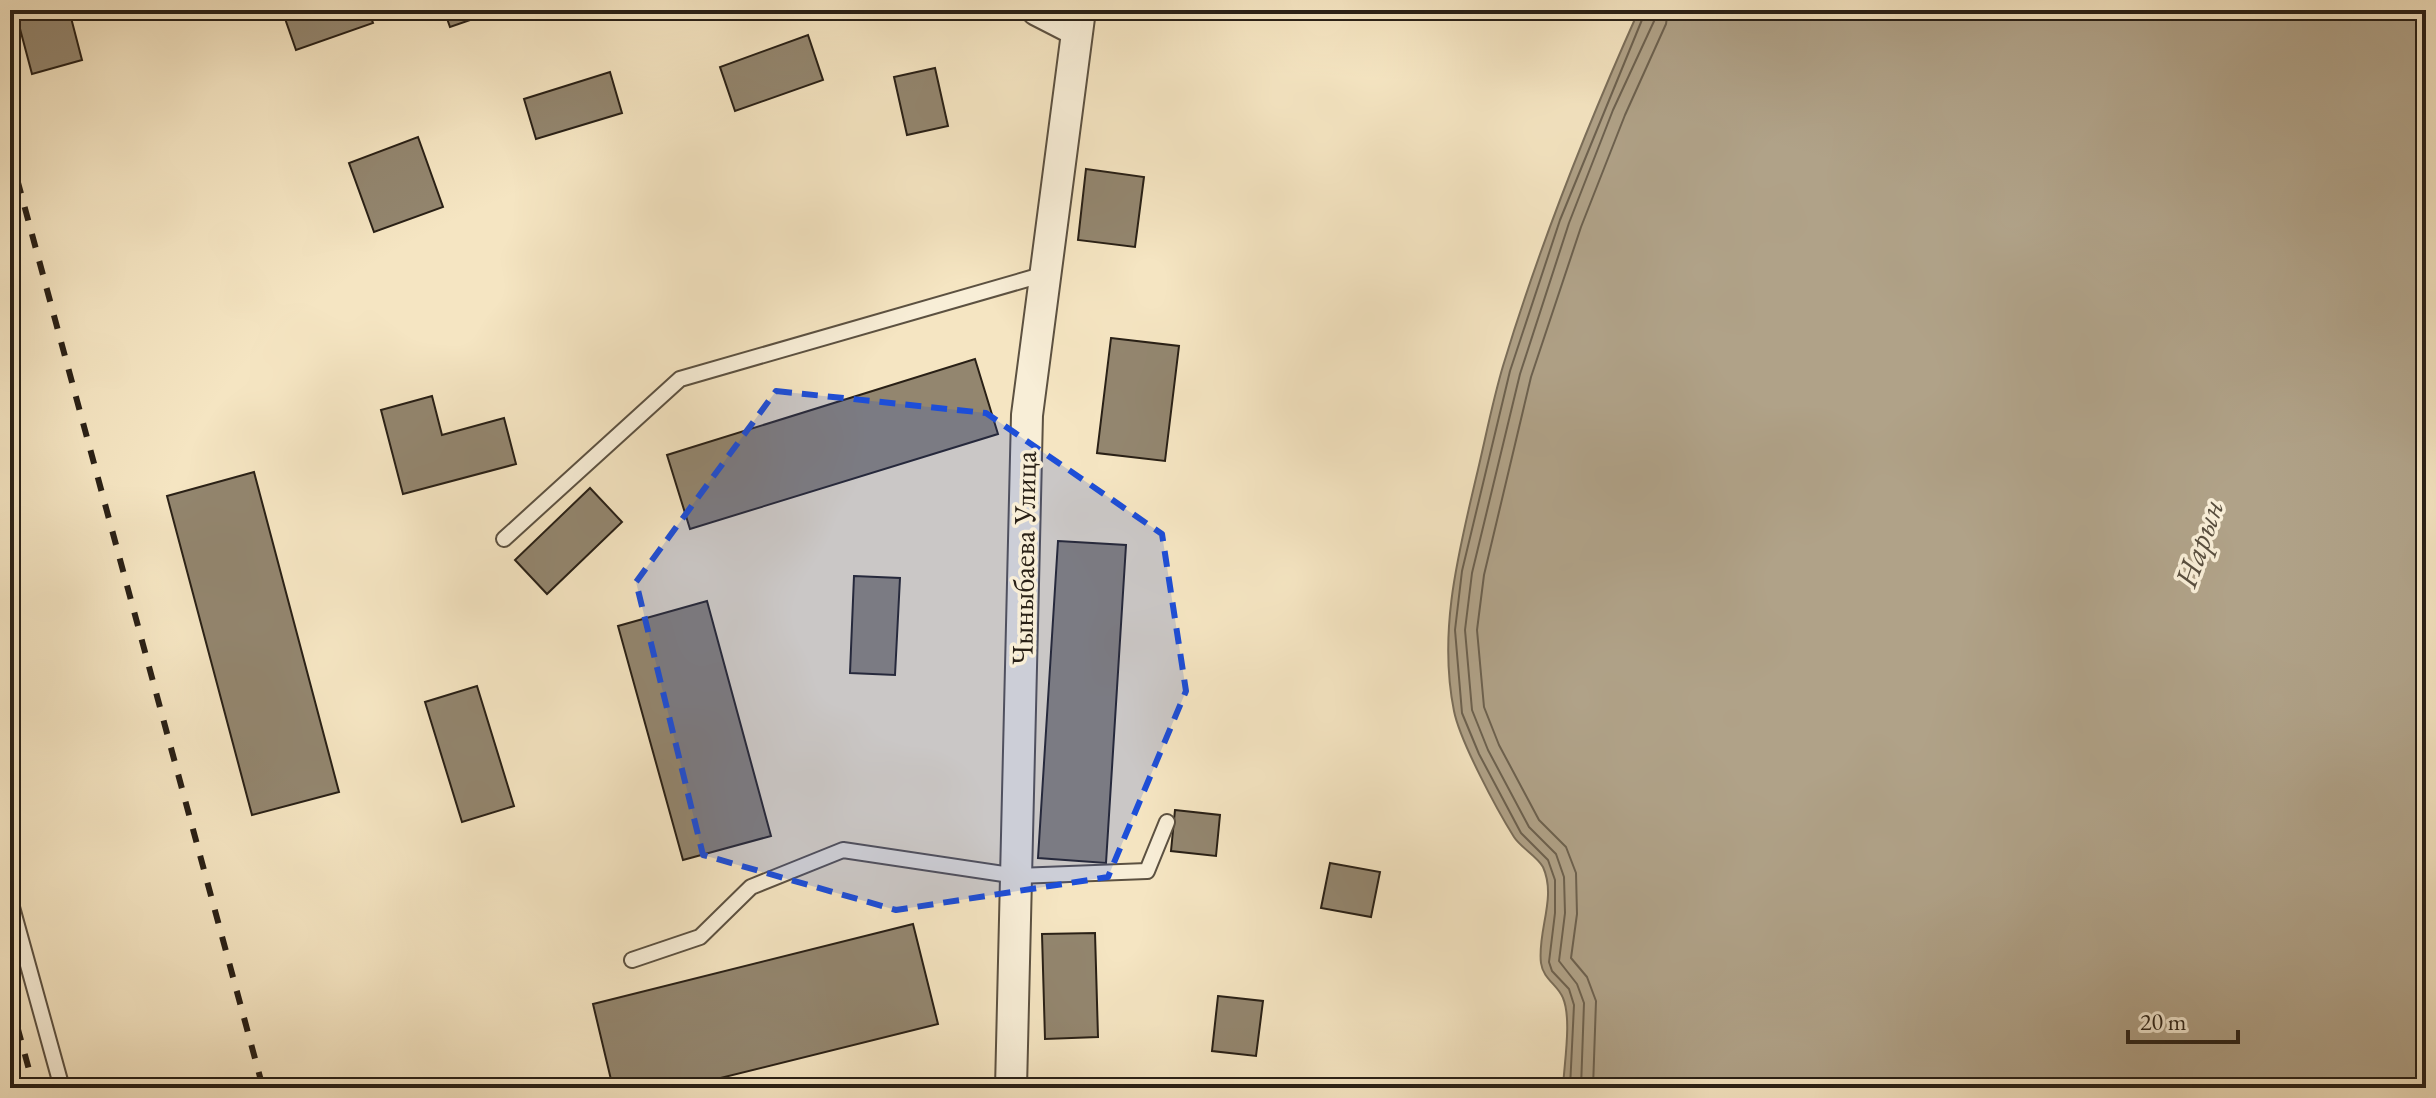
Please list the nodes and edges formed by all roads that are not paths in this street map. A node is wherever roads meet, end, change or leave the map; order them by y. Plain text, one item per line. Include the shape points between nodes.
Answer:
1 (1037, 10) edge
2 (1078, 20) edge
3 (1045, 274) junction
4 (504, 539) dead end
5 (1167, 822) dead end
6 (1017, 876) junction
7 (10, 900) edge
8 (632, 960) dead end
9 (62, 1088) edge
10 (1011, 1088) edge

1 - 2 street
2 - 3 street, Чыныбаева Улица
3 - 4 lane via 680,379
3 - 6 street, Чыныбаева Улица via 1027,415
5 - 6 lane via 1147,871
6 - 8 lane via 843,850 751,887 700,937
6 - 10 street, Чыныбаева Улица
7 - 9 lane

